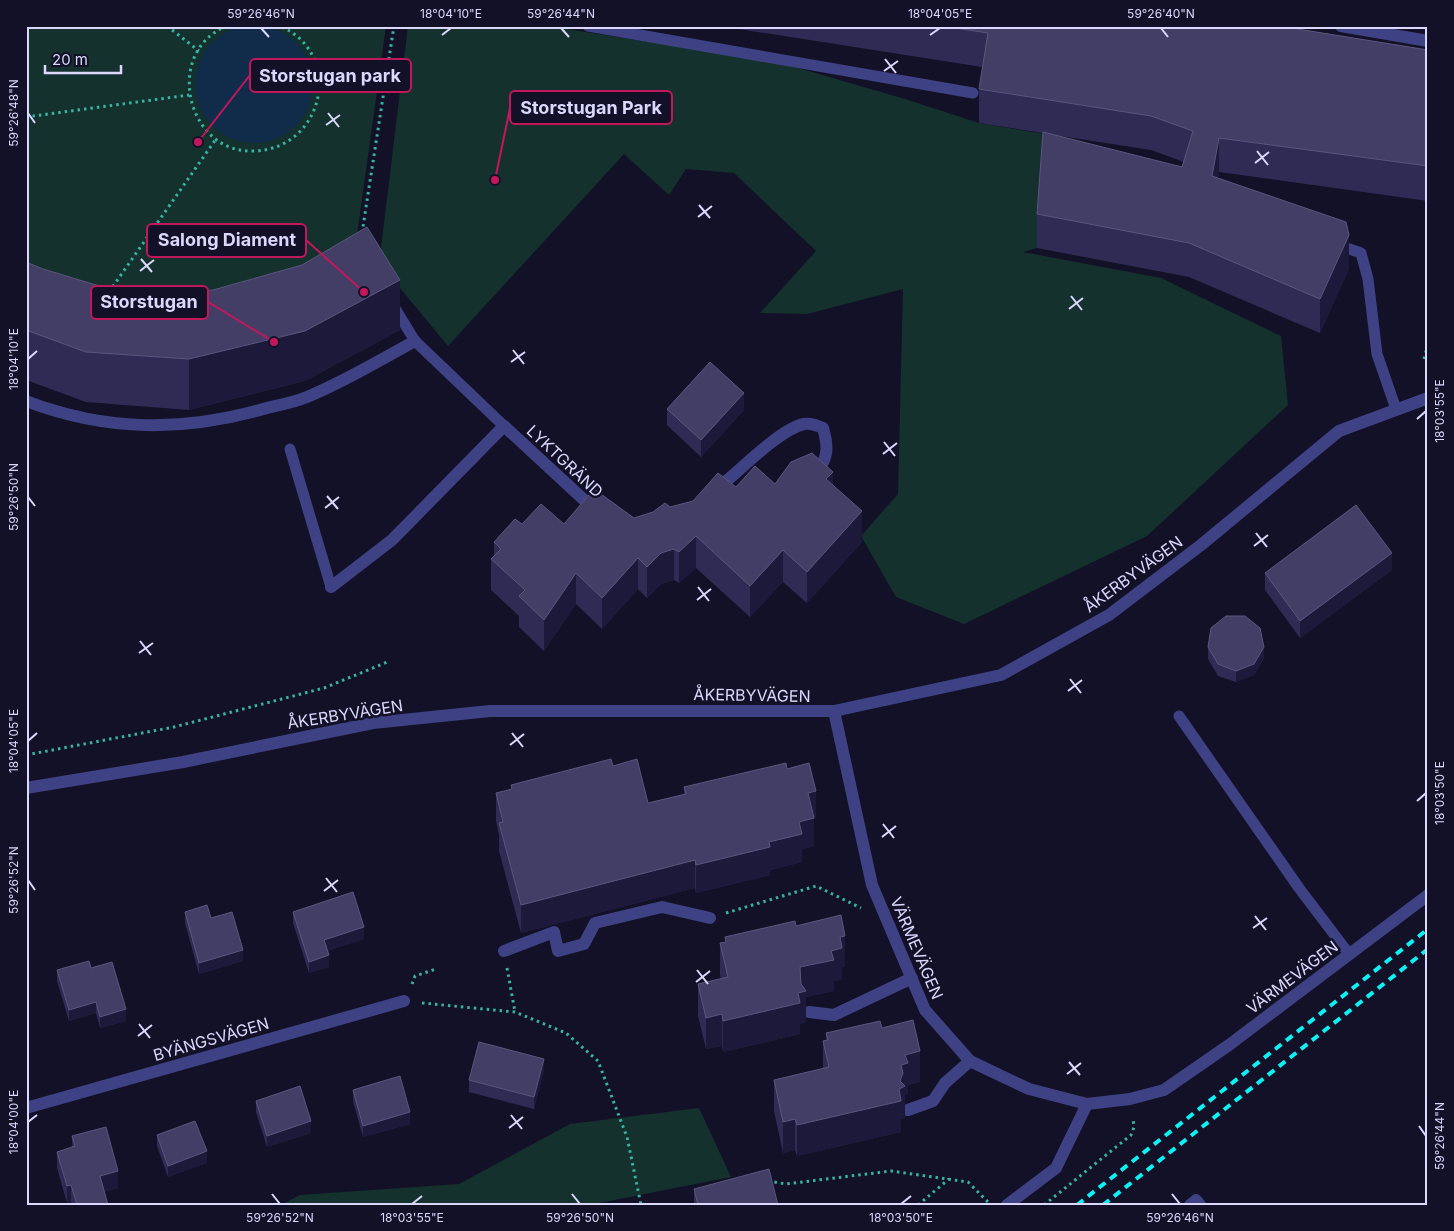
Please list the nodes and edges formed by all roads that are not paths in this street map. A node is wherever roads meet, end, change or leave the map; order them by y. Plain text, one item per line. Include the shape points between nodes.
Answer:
1 (588, 26) edge
2 (1341, 26) edge
3 (1428, 41) edge
4 (973, 93) dead end
5 (1327, 241) edge
6 (386, 294) edge
7 (415, 342) junction
8 (1428, 398) edge
9 (26, 401) edge
10 (1396, 409) junction
11 (504, 426) junction
12 (290, 449) dead end
13 (798, 483) edge
14 (700, 501) edge
15 (606, 519) edge
16 (331, 587) joint
17 (834, 712) junction
18 (1179, 716) dead end
19 (26, 788) edge
20 (1428, 895) edge
21 (710, 918) road end
22 (504, 950) road end
23 (1349, 954) junction
24 (912, 978) junction
25 (404, 1001) road end
26 (808, 1012) dead end
27 (970, 1061) junction
28 (1087, 1104) junction
29 (26, 1108) edge
30 (908, 1110) dead end
31 (1007, 1205) edge
32 (1190, 1205) edge
33 (1200, 1205) edge

1 - 4 lane
2 - 3 street
5 - 10 lane via 1361,253 1368,279 1378,354
6 - 7 lane
7 - 9 street via 306,397 227,420 157,427 96,420
7 - 11 lane
8 - 10 street, ÅKERBYVÄGEN
10 - 17 street, ÅKERBYVÄGEN via 1339,431 1201,545 1109,615 1001,675
11 - 15 street, LYKTGRÄND
11 - 16 street, LYKTGRÄND via 392,540
12 - 16 lane
13 - 14 street via 820,469 828,449 823,428 813,424 803,424 782,436
17 - 19 street, ÅKERBYVÄGEN via 490,711 373,723 183,762
17 - 24 street, VÄRMEVÄGEN via 872,885
18 - 23 lane
20 - 23 street, VÄRMEVÄGEN
21 - 22 street via 662,907 595,923 584,944 558,951 554,932
23 - 28 street, VÄRMEVÄGEN via 1164,1090 1130,1099
24 - 26 street via 834,1015
24 - 27 street, VÄRMEVÄGEN via 925,1010
25 - 29 street, BYÄNGSVÄGEN
27 - 28 street, VÄRMEVÄGEN via 1028,1089
27 - 30 street via 945,1083 932,1101
28 - 31 street via 1056,1168
32 - 33 street via 1196,1200

